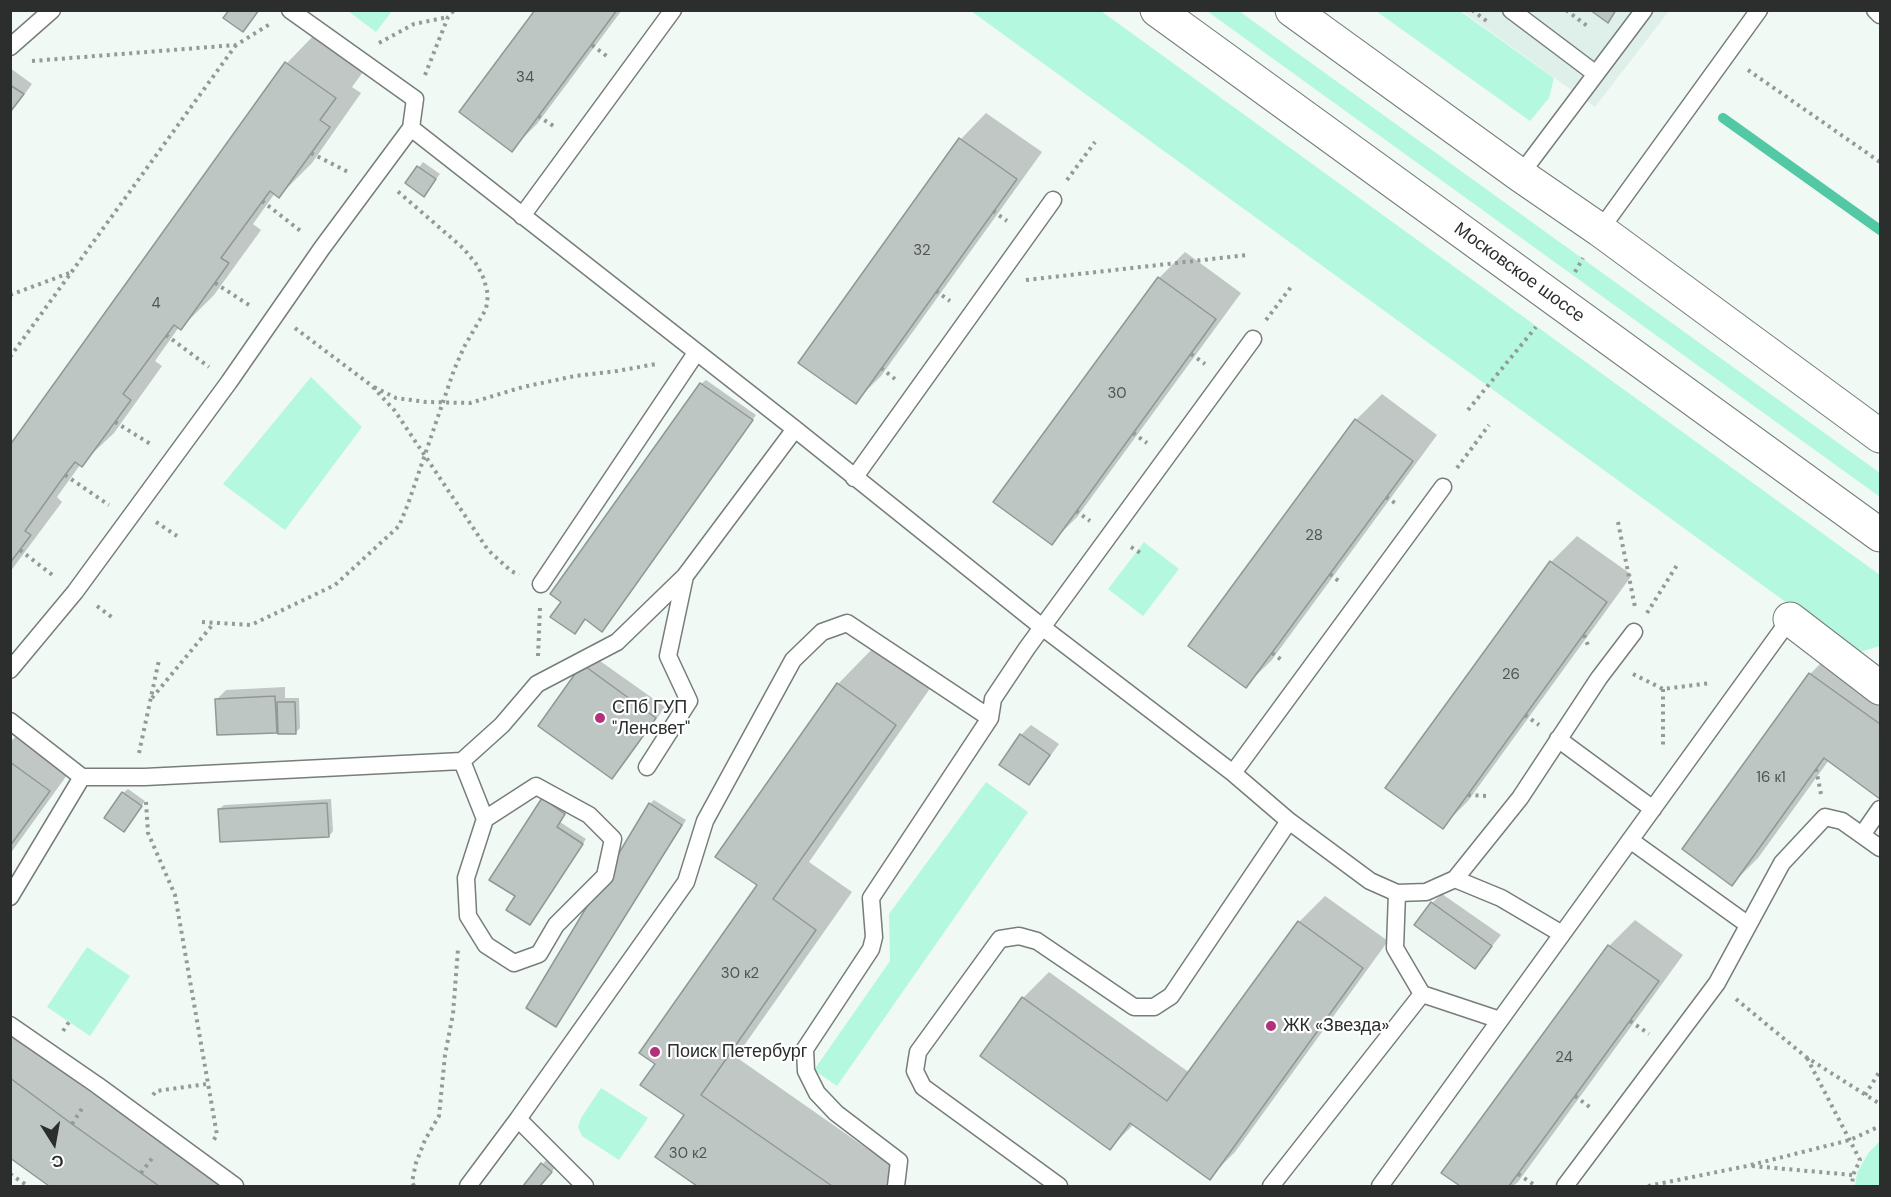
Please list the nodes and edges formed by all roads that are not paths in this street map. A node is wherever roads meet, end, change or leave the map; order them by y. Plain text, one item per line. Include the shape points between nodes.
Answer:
1 (52, 10) edge
2 (673, 10) edge
3 (1157, 10) edge
4 (1292, 10) edge
5 (1511, 10) edge
6 (1644, 10) edge
7 (1759, 10) edge
8 (1875, 10) edge
9 (291, 11) edge
10 (1881, 15) edge
11 (11, 47) edge
12 (1596, 74) junction
13 (411, 128) junction
14 (1520, 175) junction
15 (1053, 200) road end
16 (522, 216) junction
17 (1600, 230) junction
18 (1253, 339) road end
19 (694, 355) junction
20 (795, 429) junction
21 (1881, 436) edge
22 (854, 478) junction
23 (1443, 487) road end
24 (1881, 535) edge
25 (686, 576) junction
26 (541, 584) road end
27 (1790, 620) joint
28 (1042, 627) junction
29 (1636, 629) road end
30 (10, 670) edge
31 (1881, 688) edge
32 (990, 718) junction
33 (10, 721) edge
34 (1558, 739) junction
35 (462, 761) junction
36 (647, 767) dead end
37 (1233, 773) junction
38 (82, 777) junction
39 (1881, 808) edge
40 (1653, 809) junction
41 (485, 819) junction
42 (1289, 821) junction
43 (1862, 835) junction
44 (1630, 840) junction
45 (1881, 848) edge
46 (1455, 879) junction
47 (1397, 893) junction
48 (10, 897) edge
49 (1747, 924) junction
50 (1562, 934) junction
51 (1422, 994) junction
52 (1500, 1020) junction
53 (10, 1025) edge
54 (518, 1119) junction
55 (235, 1186) edge
56 (468, 1186) edge
57 (585, 1186) edge
58 (896, 1186) edge
59 (1059, 1186) edge
60 (1271, 1186) edge
61 (1381, 1186) edge
62 (1565, 1186) edge

1 - 11 lane
2 - 16 lane
3 - 24 main road, Московское шоссе
4 - 14 main road
5 - 12 lane
6 - 12 lane
7 - 17 lane
8 - 10 lane
9 - 13 lane via 415,99
12 - 14 lane
13 - 16 lane
13 - 30 lane via 75,592
14 - 17 main road
15 - 22 lane
16 - 19 lane
17 - 21 main road
18 - 28 lane
19 - 20 lane
19 - 26 lane
20 - 22 lane
20 - 25 lane
22 - 28 lane
23 - 37 lane
25 - 35 lane via 617,642 537,684 502,725
25 - 36 lane via 668,656 689,700
27 - 31 main road
27 - 40 lane
28 - 32 lane via 993,699
28 - 37 lane
29 - 34 lane
32 - 54 lane via 847,623 822,632 793,660 705,821 686,882
32 - 58 lane via 871,898 871,949 805,1049 806,1071 817,1094 899,1161
33 - 38 lane
34 - 40 lane
34 - 46 lane via 1520,798
35 - 38 lane
35 - 41 lane
37 - 42 lane
38 - 48 lane
39 - 43 lane
40 - 44 lane
41 - 41 lane via 466,879 468,916 486,945 514,963 539,954 556,926 605,876 613,839 589,815 536,786
42 - 47 lane via 1370,881
42 - 59 lane via 1171,996 1154,1007 1134,1007 1037,941 1019,936 1000,939 918,1052 915,1071 923,1087
43 - 45 lane
43 - 49 lane via 1842,821 1825,817 1782,863
44 - 49 lane
44 - 50 lane
46 - 47 lane via 1426,892
46 - 50 lane via 1502,898
47 - 51 lane via 1395,948
49 - 62 lane via 1717,982
50 - 52 lane
51 - 52 lane
51 - 60 lane
52 - 61 lane
53 - 55 lane
54 - 56 lane
54 - 57 lane

